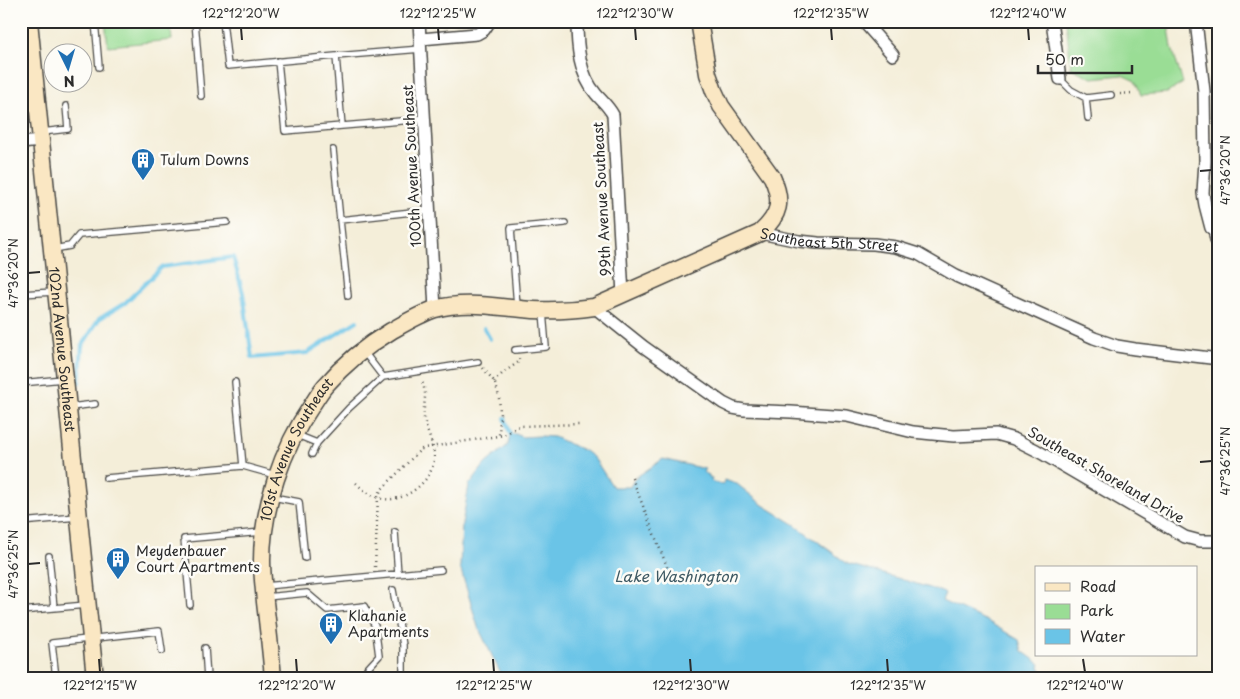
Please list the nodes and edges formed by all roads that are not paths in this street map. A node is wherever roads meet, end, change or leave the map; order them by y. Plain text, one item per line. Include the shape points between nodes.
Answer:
1 (29, 21) edge
2 (95, 21) edge
3 (195, 21) edge
4 (224, 21) edge
5 (419, 21) edge
6 (490, 21) edge
7 (577, 21) edge
8 (699, 21) edge
9 (863, 21) edge
10 (1052, 21) edge
11 (1196, 21) edge
12 (421, 44) junction
13 (893, 55) dead end
14 (336, 56) junction
15 (278, 61) junction
16 (99, 67) dead end
17 (1060, 79) joint
18 (1111, 95) road end
19 (202, 96) dead end
20 (1086, 98) junction
21 (66, 106) dead end
22 (1088, 118) dead end
23 (425, 119) junction
24 (342, 126) junction
25 (40, 137) junction
26 (21, 143) edge
27 (333, 150) dead end
28 (430, 210) junction
29 (340, 220) junction
30 (227, 222) dead end
31 (565, 223) dead end
32 (1211, 228) joint
33 (760, 233) junction
34 (52, 249) junction
35 (1219, 249) edge
36 (56, 292) junction
37 (21, 294) edge
38 (623, 295) junction
39 (348, 296) dead end
40 (594, 307) junction
41 (518, 308) junction
42 (435, 309) junction
43 (543, 310) junction
44 (515, 350) road end
45 (362, 351) junction
46 (1219, 358) edge
47 (478, 362) road end
48 (383, 377) junction
49 (65, 378) junction
50 (235, 382) dead end
51 (21, 383) edge
52 (95, 404) dead end
53 (68, 407) junction
54 (294, 434) junction
55 (317, 443) junction
56 (312, 454) dead end
57 (243, 466) junction
58 (277, 475) junction
59 (106, 478) dead end
60 (271, 496) junction
61 (79, 517) junction
62 (21, 522) edge
63 (264, 532) junction
64 (395, 532) dead end
65 (1219, 541) edge
66 (49, 556) dead end
67 (305, 558) dead end
68 (441, 570) dead end
69 (398, 574) junction
70 (393, 590) dead end
71 (264, 591) junction
72 (88, 605) junction
73 (190, 605) dead end
74 (54, 608) junction
75 (21, 611) edge
76 (92, 638) junction
77 (205, 648) dead end
78 (162, 651) dead end
79 (273, 676) edge
80 (56, 678) edge
81 (96, 678) edge
82 (207, 678) edge
83 (241, 678) edge
84 (367, 678) edge
85 (403, 678) edge

1 - 25 street, 102nd Avenue Southeast
2 - 16 lane
3 - 19 lane
4 - 15 lane via 228,66
5 - 12 street, 100th Avenue Southeast
6 - 12 street via 477,34
7 - 38 street, 99th Avenue Southeast via 586,80 614,116
8 - 33 street via 708,74 721,106 777,188 774,217
9 - 13 street
10 - 17 street
11 - 32 street via 1204,92 1203,193
12 - 14 lane
12 - 23 street, 100th Avenue Southeast
14 - 15 lane
14 - 24 lane
15 - 24 lane via 285,131
17 - 20 lane
18 - 20 lane
20 - 22 lane
21 - 25 lane via 68,129
23 - 24 lane
23 - 28 street, 100th Avenue Southeast
25 - 26 street
25 - 34 street, 102nd Avenue Southeast
27 - 29 lane
28 - 29 lane
28 - 42 street, 100th Avenue Southeast
29 - 39 lane
30 - 34 lane via 79,235 70,246
31 - 41 lane via 511,228
32 - 35 lane
33 - 38 street, Southeast 5th Street
33 - 46 street, Southeast 5th Street via 818,244 896,247 918,254 956,276 1117,346
34 - 36 street, 102nd Avenue Southeast
36 - 37 lane
36 - 49 street, 102nd Avenue Southeast
38 - 40 street, Southeast 5th Street
40 - 43 street, Southeast 5th Street
40 - 65 street, Southeast Shoreland Drive via 644,347 733,408 847,416 912,432 954,436 996,434 1036,450 1185,537
41 - 42 street, Southeast 5th Street via 478,305
41 - 43 street, Southeast 5th Street
42 - 45 street, 101st Avenue Southeast via 408,321
43 - 44 lane via 546,347
45 - 48 lane
45 - 54 street, 101st Avenue Southeast via 324,387
47 - 48 lane
48 - 55 lane
49 - 51 lane
49 - 53 street, 102nd Avenue Southeast
50 - 57 lane
52 - 53 lane
53 - 61 street, 102nd Avenue Southeast
54 - 55 lane
54 - 58 street, 101st Avenue Southeast
55 - 56 lane
57 - 58 lane
57 - 59 lane
58 - 60 street, 101st Avenue Southeast
60 - 63 street, 101st Avenue Southeast
60 - 67 lane via 299,502
61 - 62 lane
61 - 72 street, 102nd Avenue Southeast
63 - 71 street, 101st Avenue Southeast
63 - 73 lane via 184,540
64 - 69 lane
66 - 74 lane
68 - 69 lane
69 - 71 lane
70 - 85 lane via 403,645
71 - 79 street, 101st Avenue Southeast
71 - 84 lane via 307,593 327,610 364,606 375,626 379,656 367,669
72 - 74 lane
72 - 76 street, 102nd Avenue Southeast
74 - 75 lane
76 - 78 lane via 159,631
76 - 80 lane via 52,643
76 - 81 street, 102nd Avenue Southeast
77 - 82 lane
79 - 83 lane

